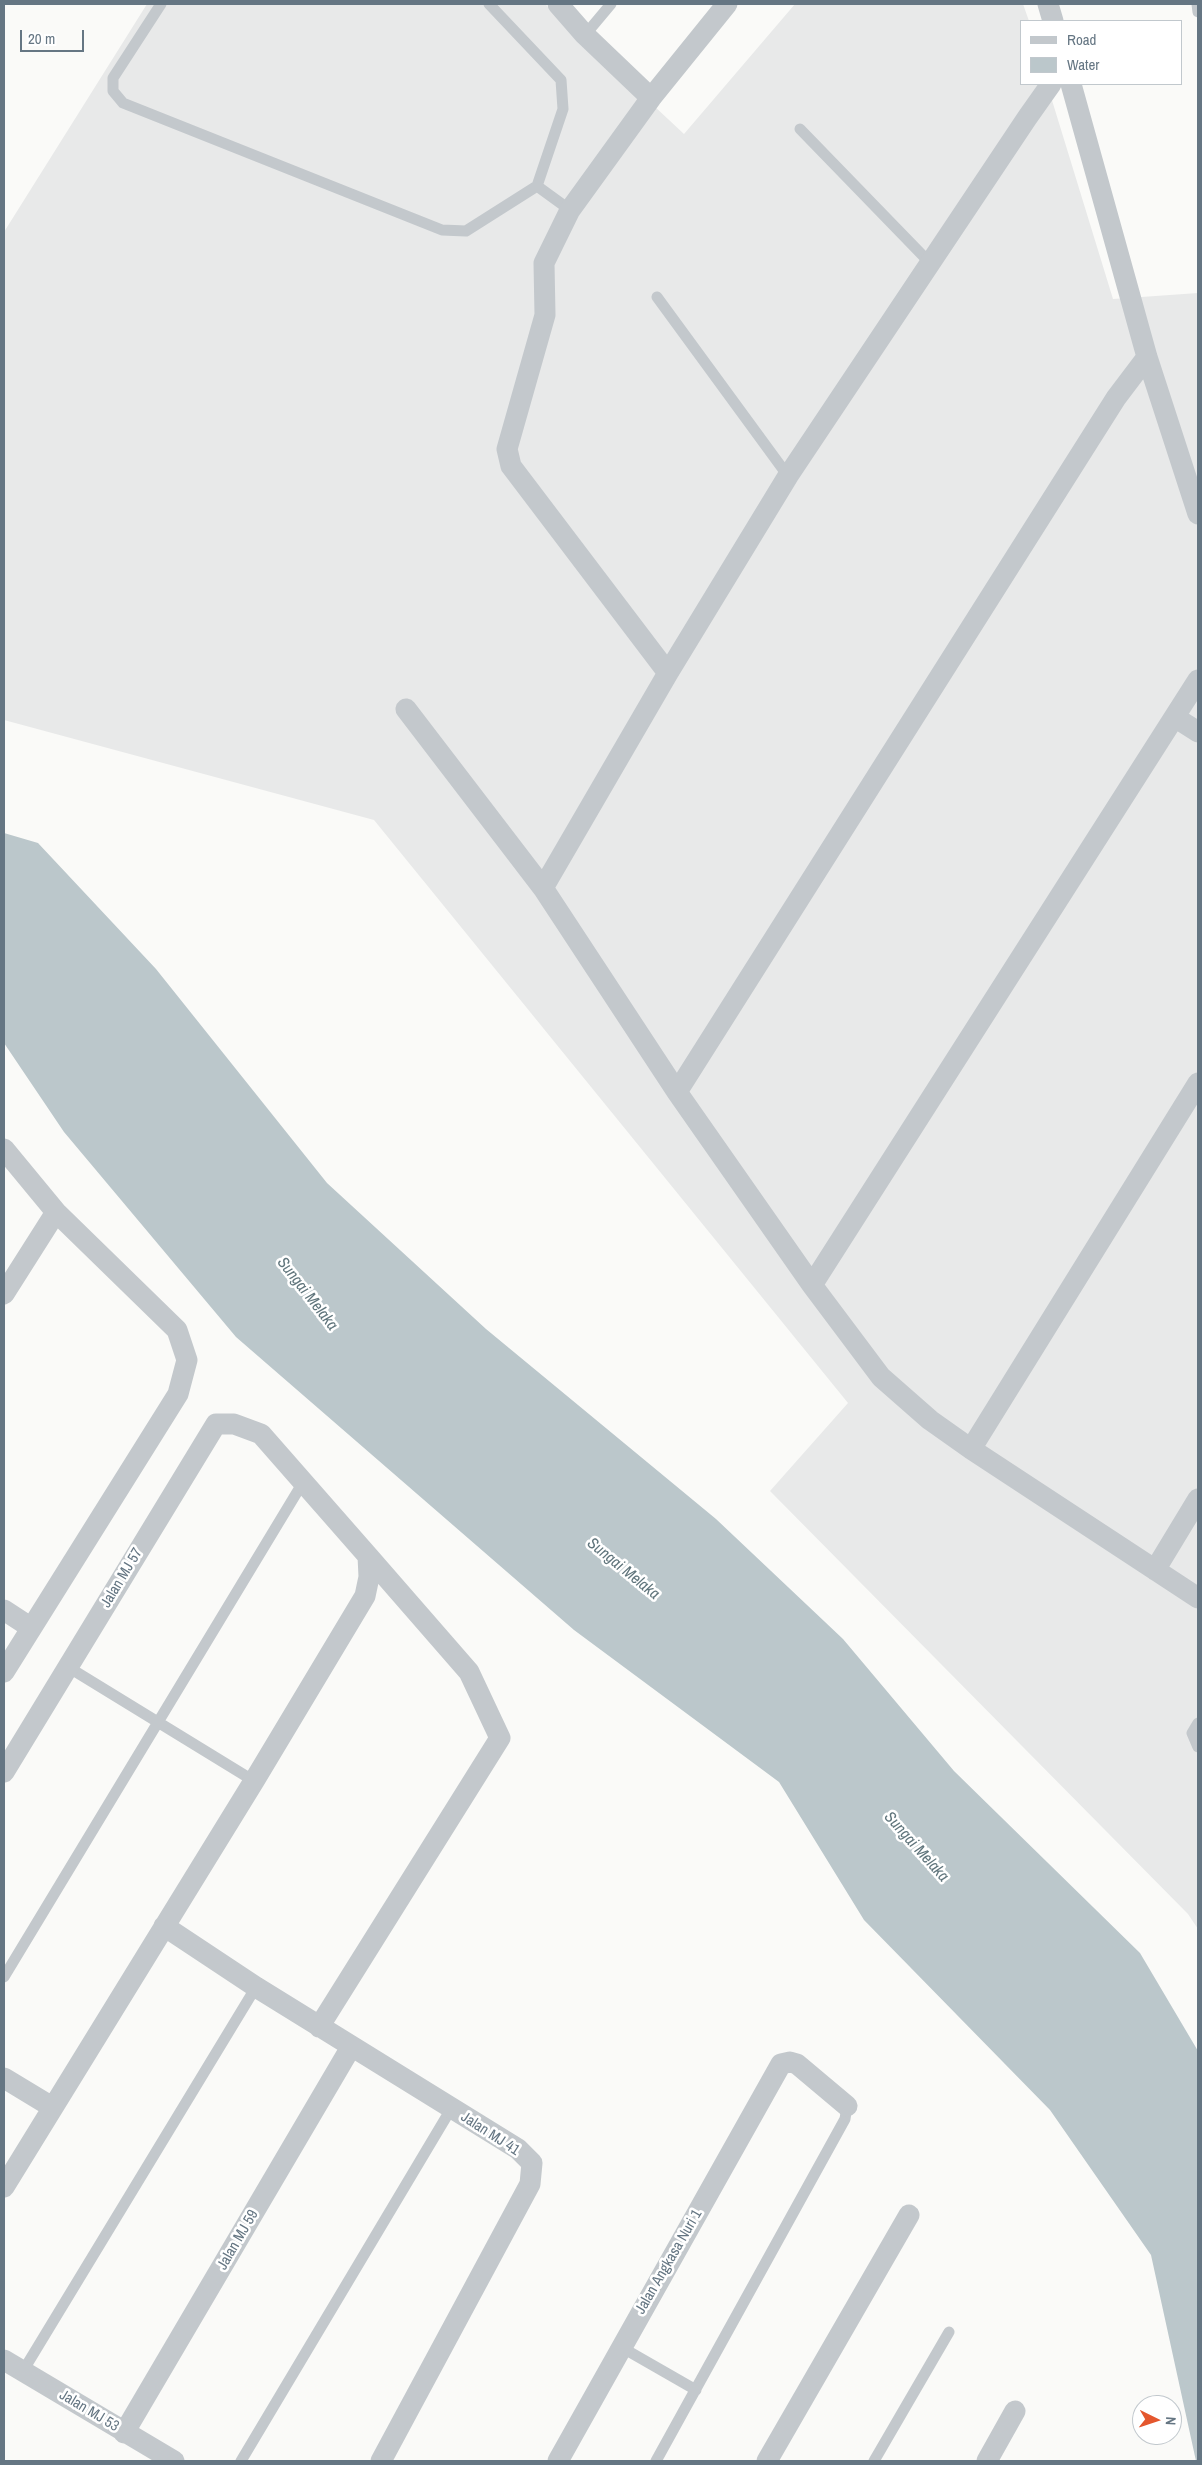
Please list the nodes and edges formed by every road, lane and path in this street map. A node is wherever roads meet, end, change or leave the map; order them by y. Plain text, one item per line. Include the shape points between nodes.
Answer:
1 (161, 4) edge
2 (489, 4) edge
3 (558, 4) edge
4 (611, 4) edge
5 (727, 4) edge
6 (1048, 4) edge
7 (1197, 4) edge
8 (1198, 12) edge
9 (1053, 20) edge
10 (585, 35) junction
11 (1051, 85) edge
12 (1071, 85) edge
13 (651, 98) junction
14 (800, 129) dead end
15 (537, 186) junction
16 (570, 210) junction
17 (930, 264) junction
18 (657, 298) dead end
19 (1147, 356) junction
20 (788, 476) junction
21 (1198, 514) edge
22 (668, 674) junction
23 (1198, 680) edge
24 (406, 709) dead end
25 (1176, 718) junction
26 (1198, 732) edge
27 (543, 888) junction
28 (1198, 1083) edge
29 (677, 1092) junction
30 (4, 1149) edge
31 (56, 1212) junction
32 (812, 1285) junction
33 (4, 1294) edge
34 (971, 1449) junction
35 (302, 1484) junction
36 (1198, 1499) edge
37 (368, 1556) junction
38 (1154, 1570) junction
39 (1198, 1598) edge
40 (4, 1610) edge
41 (30, 1627) junction
42 (68, 1667) junction
43 (4, 1672) edge
44 (158, 1722) junction
45 (1198, 1723) edge
46 (1198, 1747) edge
47 (4, 1772) edge
48 (254, 1781) junction
49 (164, 1926) junction
50 (4, 1977) edge
51 (256, 1987) junction
52 (319, 2027) junction
53 (351, 2047) junction
54 (4, 2078) edge
55 (847, 2106) joint
56 (52, 2107) junction
57 (451, 2109) junction
58 (4, 2187) edge
59 (910, 2215) dead end
60 (949, 2332) dead end
61 (621, 2347) junction
62 (4, 2360) edge
63 (23, 2371) junction
64 (696, 2390) junction
65 (1015, 2411) dead end
66 (124, 2432) junction
67 (173, 2461) edge
68 (241, 2461) edge
69 (381, 2461) edge
70 (558, 2461) edge
71 (656, 2461) edge
72 (766, 2461) edge
73 (874, 2461) edge
74 (987, 2461) edge

1 - 15 lane via 113,78 113,91 123,104 442,230 466,231
2 - 15 lane via 561,80 564,109
3 - 10 street
4 - 10 lane
5 - 13 street
6 - 9 street
7 - 8 lane
10 - 13 street
11 - 17 street
12 - 19 street
13 - 16 street
14 - 17 lane
15 - 16 lane
16 - 22 street via 544,263 545,316 507,449 511,466
17 - 20 street
18 - 20 lane
19 - 21 street
19 - 29 street via 1116,398
20 - 22 street
22 - 27 street
23 - 25 street
24 - 27 street
25 - 26 street
25 - 32 street
27 - 29 street
28 - 34 street
29 - 32 street
30 - 31 street
31 - 33 street
31 - 41 street via 176,1330 187,1360 178,1394
32 - 34 street via 881,1377 930,1420
34 - 38 street
35 - 37 street
35 - 42 street, Jalan MJ 57 via 261,1434 234,1424 216,1424
35 - 44 lane
36 - 38 street
37 - 48 street via 370,1577 364,1596
37 - 52 street via 469,1672 500,1738
38 - 39 street
40 - 41 street
41 - 43 street
42 - 44 lane
42 - 47 street, Jalan MJ 57
44 - 48 lane
44 - 50 lane
45 - 46 lane via 1192,1733
48 - 49 street
49 - 51 street, Jalan MJ 41
49 - 56 street
51 - 52 street, Jalan MJ 41
51 - 63 lane
52 - 53 street, Jalan MJ 41
53 - 57 street, Jalan MJ 41
53 - 66 street, Jalan MJ 59
54 - 56 street
55 - 61 street, Jalan Angkasa Nuri 1 via 797,2064 781,2064
55 - 64 lane via 845,2119
56 - 58 street
57 - 68 lane
57 - 69 street, Jalan MJ 41 via 518,2149 532,2163 530,2184
59 - 72 street
60 - 73 lane
61 - 64 lane
61 - 70 street, Jalan Angkasa Nuri 1
62 - 63 street, Jalan MJ 53
63 - 66 street, Jalan MJ 53
64 - 71 lane
65 - 74 street
66 - 67 street, Jalan MJ 53

